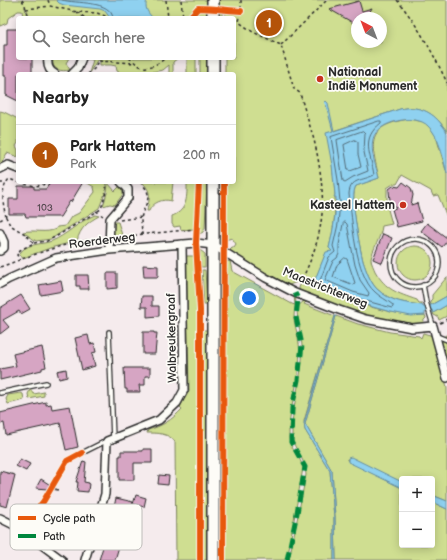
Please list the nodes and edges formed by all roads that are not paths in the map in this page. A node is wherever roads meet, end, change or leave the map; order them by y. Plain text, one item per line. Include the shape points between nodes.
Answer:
1 (213, 0) edge
2 (213, 16) edge
3 (48, 60) edge
4 (81, 60) edge
5 (213, 60) edge
6 (51, 72) edge
7 (74, 72) edge
8 (213, 72) edge
9 (16, 168) edge
10 (0, 169) edge
11 (123, 184) edge
12 (213, 184) edge
13 (0, 232) edge
14 (182, 244) junction
15 (213, 244) junction
16 (109, 250) junction
17 (0, 251) edge
18 (0, 284) edge
19 (423, 285) junction
20 (433, 326) junction
21 (109, 332) dead end
22 (436, 336) junction
23 (447, 340) edge
24 (447, 378) edge
25 (46, 383) dead end
26 (0, 393) edge
27 (110, 440) junction
28 (82, 453) dead end
29 (102, 504) edge
30 (0, 518) edge
31 (10, 523) edge
32 (49, 550) edge
33 (88, 550) edge
34 (62, 560) edge
35 (85, 560) edge
36 (213, 560) edge

1 - 2 main road
3 - 6 street
4 - 7 street
5 - 8 main road
9 - 10 street via 8,165
11 - 16 street via 128,189 128,198 110,219
12 - 15 main road
13 - 17 street via 4,248
14 - 15 street, Roerderweg
14 - 16 street, Roerderweg
14 - 27 street, Walbreukergraaf via 184,390 177,403 159,420
15 - 20 street, Maastrichterweg via 266,278 339,310 365,319 412,328
15 - 36 main road
16 - 18 street, Roerderweg via 56,258
19 - 19 lane via 435,276 438,269 437,254 427,242 413,239 405,241 393,252 391,264 394,275 407,285
19 - 20 lane
20 - 22 street
21 - 27 lane
22 - 23 lane
22 - 24 street
25 - 26 lane
27 - 28 lane, Walbreukergraaf
27 - 29 street
30 - 31 street
32 - 34 street
33 - 35 street

